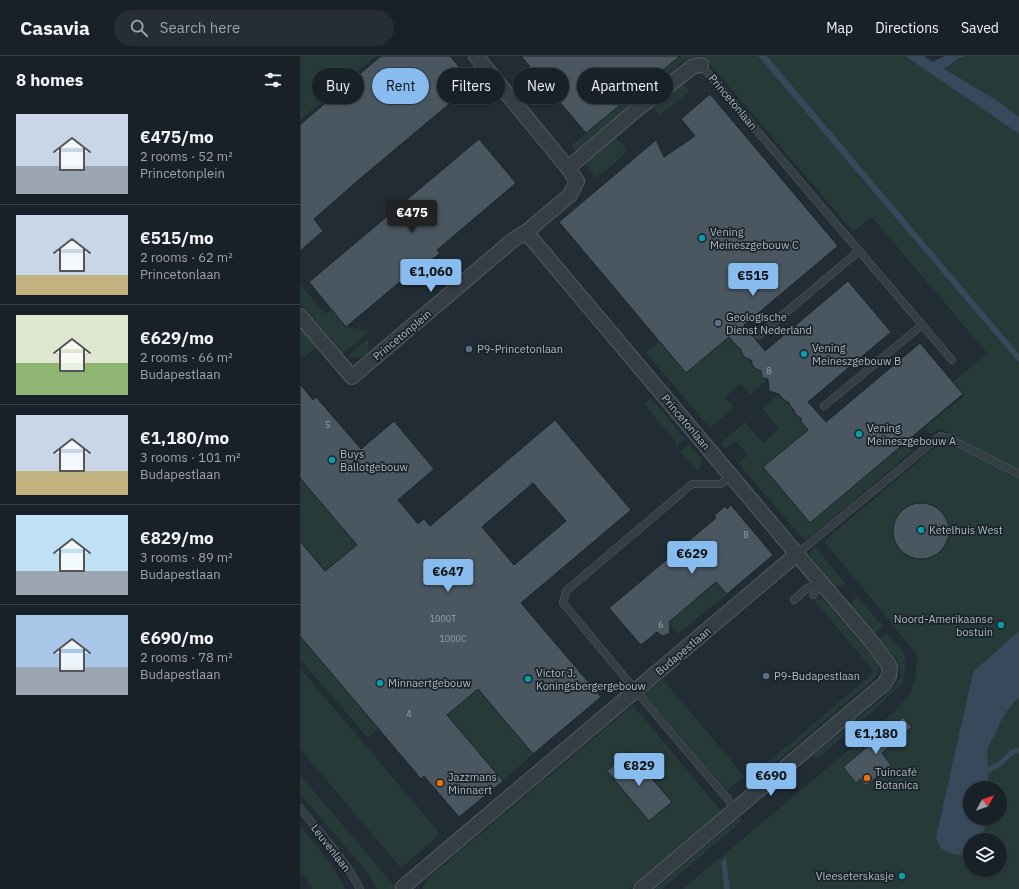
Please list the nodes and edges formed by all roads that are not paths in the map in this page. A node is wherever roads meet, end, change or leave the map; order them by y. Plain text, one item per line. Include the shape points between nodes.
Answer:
1 (476, 56) edge
2 (701, 65) joint
3 (568, 168) junction
4 (526, 232) junction
5 (859, 251) junction
6 (300, 316) edge
7 (922, 325) junction
8 (759, 335) dead end
9 (952, 360) dead end
10 (824, 406) dead end
11 (1019, 474) edge
12 (731, 476) junction
13 (797, 554) junction
14 (822, 583) junction
15 (813, 595) dead end
16 (794, 600) dead end
17 (636, 691) junction
18 (300, 808) edge
19 (736, 809) junction
20 (402, 888) dead end
21 (360, 889) edge
22 (641, 889) edge

1 - 3 street
2 - 3 street, Princetonlaan via 692,67 641,106
2 - 5 lane, Princetonlaan
3 - 4 street via 577,181 570,195
4 - 6 street, Princetonplein via 513,240 352,377
4 - 12 street, Princetonlaan
5 - 7 lane, Princetonlaan
5 - 8 lane
7 - 9 lane, Princetonlaan
7 - 10 lane
11 - 13 lane, Budapestlaan via 940,436
12 - 13 street, Princetonlaan
12 - 17 lane via 721,484 692,484 566,591 563,603
13 - 14 street, Princetonlaan
13 - 17 street, Budapestlaan
14 - 15 lane
14 - 16 lane via 807,588
14 - 19 street, Princetonlaan via 886,661 890,667 889,676 884,684
17 - 19 lane
17 - 20 street, Budapestlaan
18 - 21 lane, Leuvenlaan via 334,849
19 - 22 street

